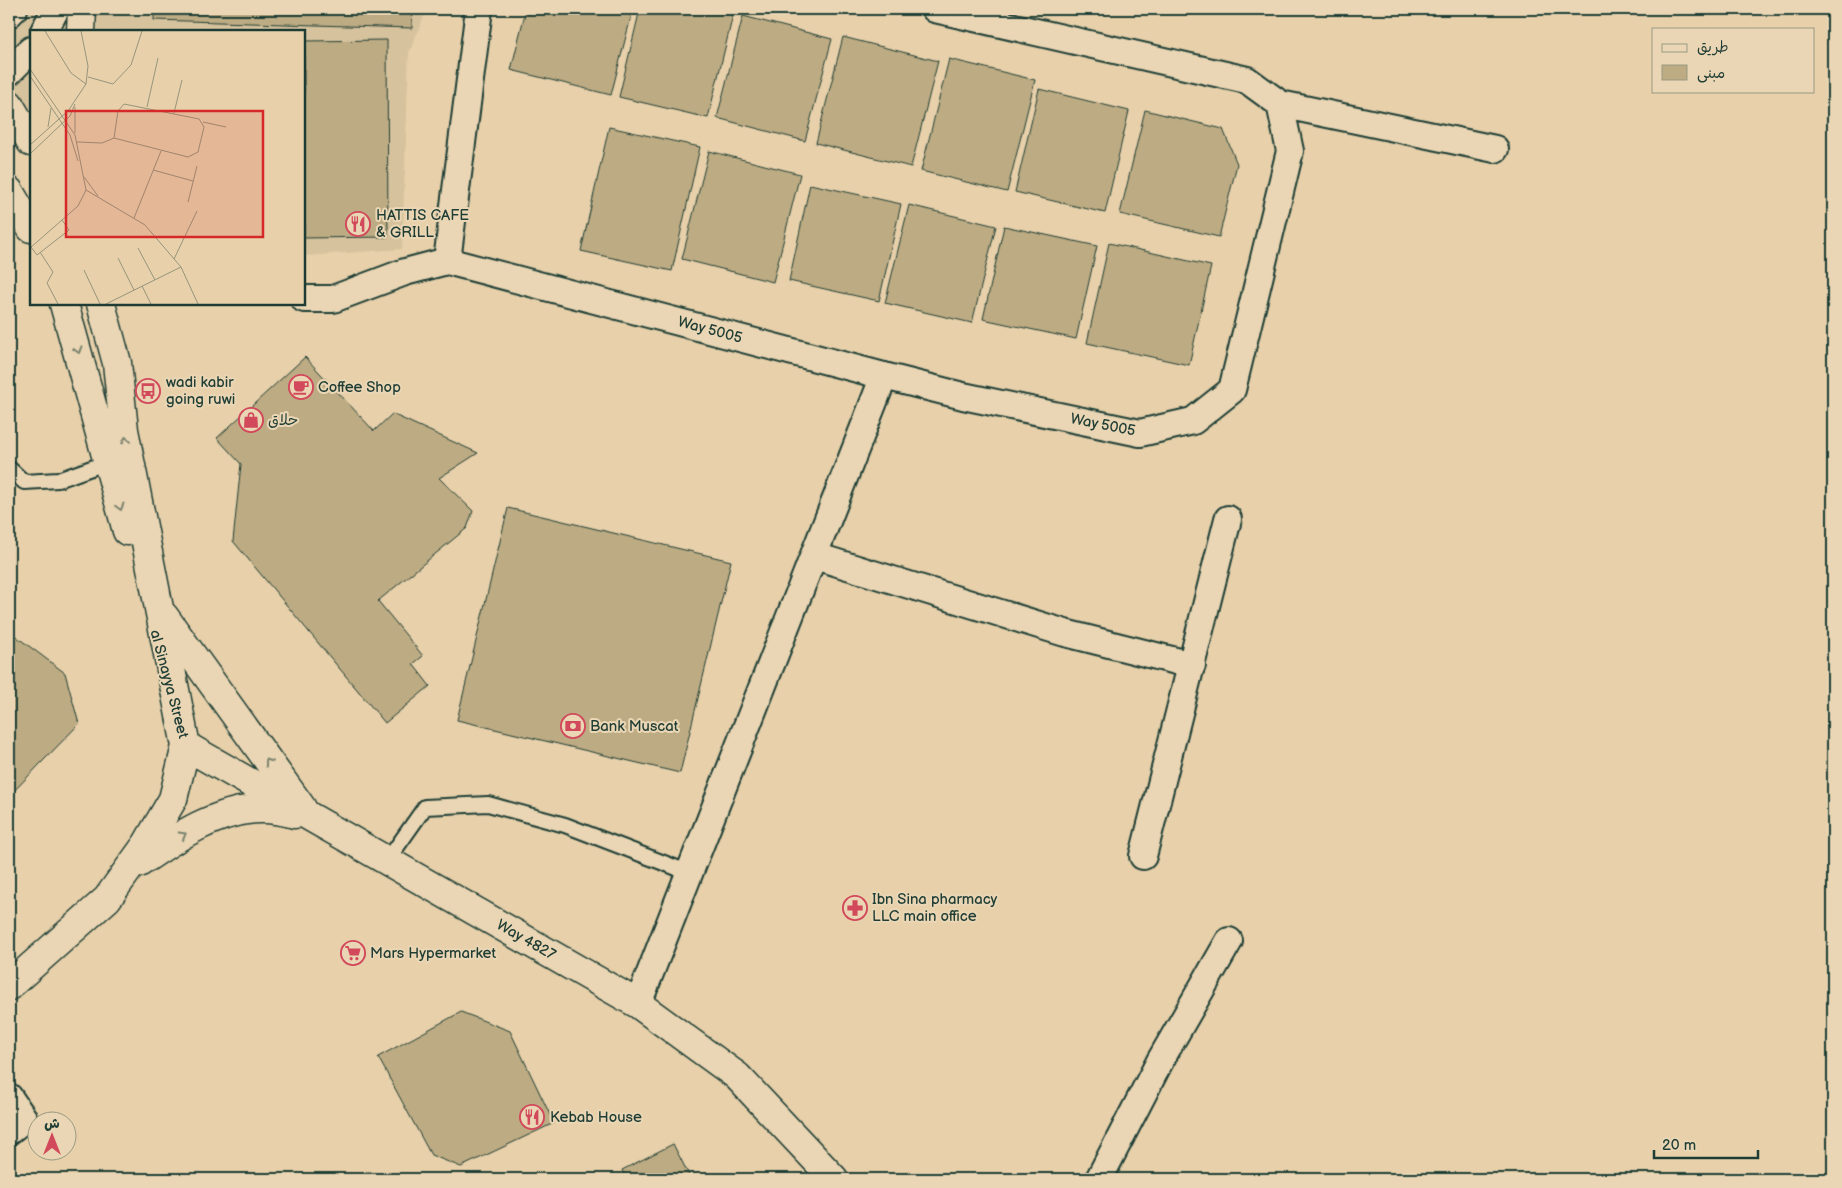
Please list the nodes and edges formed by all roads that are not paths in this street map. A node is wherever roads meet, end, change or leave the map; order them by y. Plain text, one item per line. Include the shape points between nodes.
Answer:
1 (14, 9) edge
2 (56, 9) edge
3 (82, 9) edge
4 (479, 9) edge
5 (935, 9) edge
6 (9, 14) edge
7 (1009, 17) edge
8 (45, 30) edge
9 (81, 30) edge
10 (30, 51) edge
11 (9, 72) edge
12 (9, 104) edge
13 (1280, 104) junction
14 (30, 140) edge
15 (1495, 149) dead end
16 (9, 191) edge
17 (9, 214) edge
18 (30, 226) edge
19 (30, 227) edge
20 (447, 261) junction
21 (305, 299) edge
22 (64, 305) edge
23 (101, 305) edge
24 (884, 376) junction
25 (108, 462) junction
26 (9, 468) edge
27 (1228, 518) dead end
28 (815, 556) junction
29 (159, 609) junction
30 (1192, 665) junction
31 (186, 746) junction
32 (308, 815) junction
33 (1143, 856) dead end
34 (387, 861) junction
35 (128, 870) junction
36 (690, 873) junction
37 (1229, 941) dead end
38 (9, 986) edge
39 (638, 1004) junction
40 (9, 1097) edge
41 (9, 1131) edge
42 (834, 1179) edge
43 (1099, 1179) edge

1 - 6 street
2 - 8 street
3 - 9 street
4 - 20 street
5 - 7 street
7 - 13 street via 1247,80
10 - 11 street
12 - 14 street
13 - 15 street
13 - 24 street, Way 5005 via 1290,151 1232,390 1193,421 1140,433
16 - 18 street
17 - 19 street
20 - 21 street, Way 5005 via 405,272 333,299
20 - 24 street, Way 5005
22 -> 25 street, al Sinayya Street
29 -> 23 street, al Sinayya Street via 124,430 117,363
24 - 28 street
25 - 26 lane via 58,480 24,482
25 -> 31 street, al Sinayya Street
27 - 30 street
28 - 30 street via 1065,633
28 - 36 street
29 - 31 street, al Sinayya Street
32 -> 29 street
30 - 33 street
31 - 32 street, Way 4827
31 - 35 street via 173,799
32 - 34 street, Way 4827
35 -> 32 street via 197,827 232,814 264,808
34 - 36 lane via 425,807 488,804 565,825
34 - 39 street, Way 4827
35 - 38 street via 107,899
36 - 39 street
37 - 43 street via 1160,1061
39 - 42 street, Way 4827 via 737,1076
40 - 41 street via 24,1119

